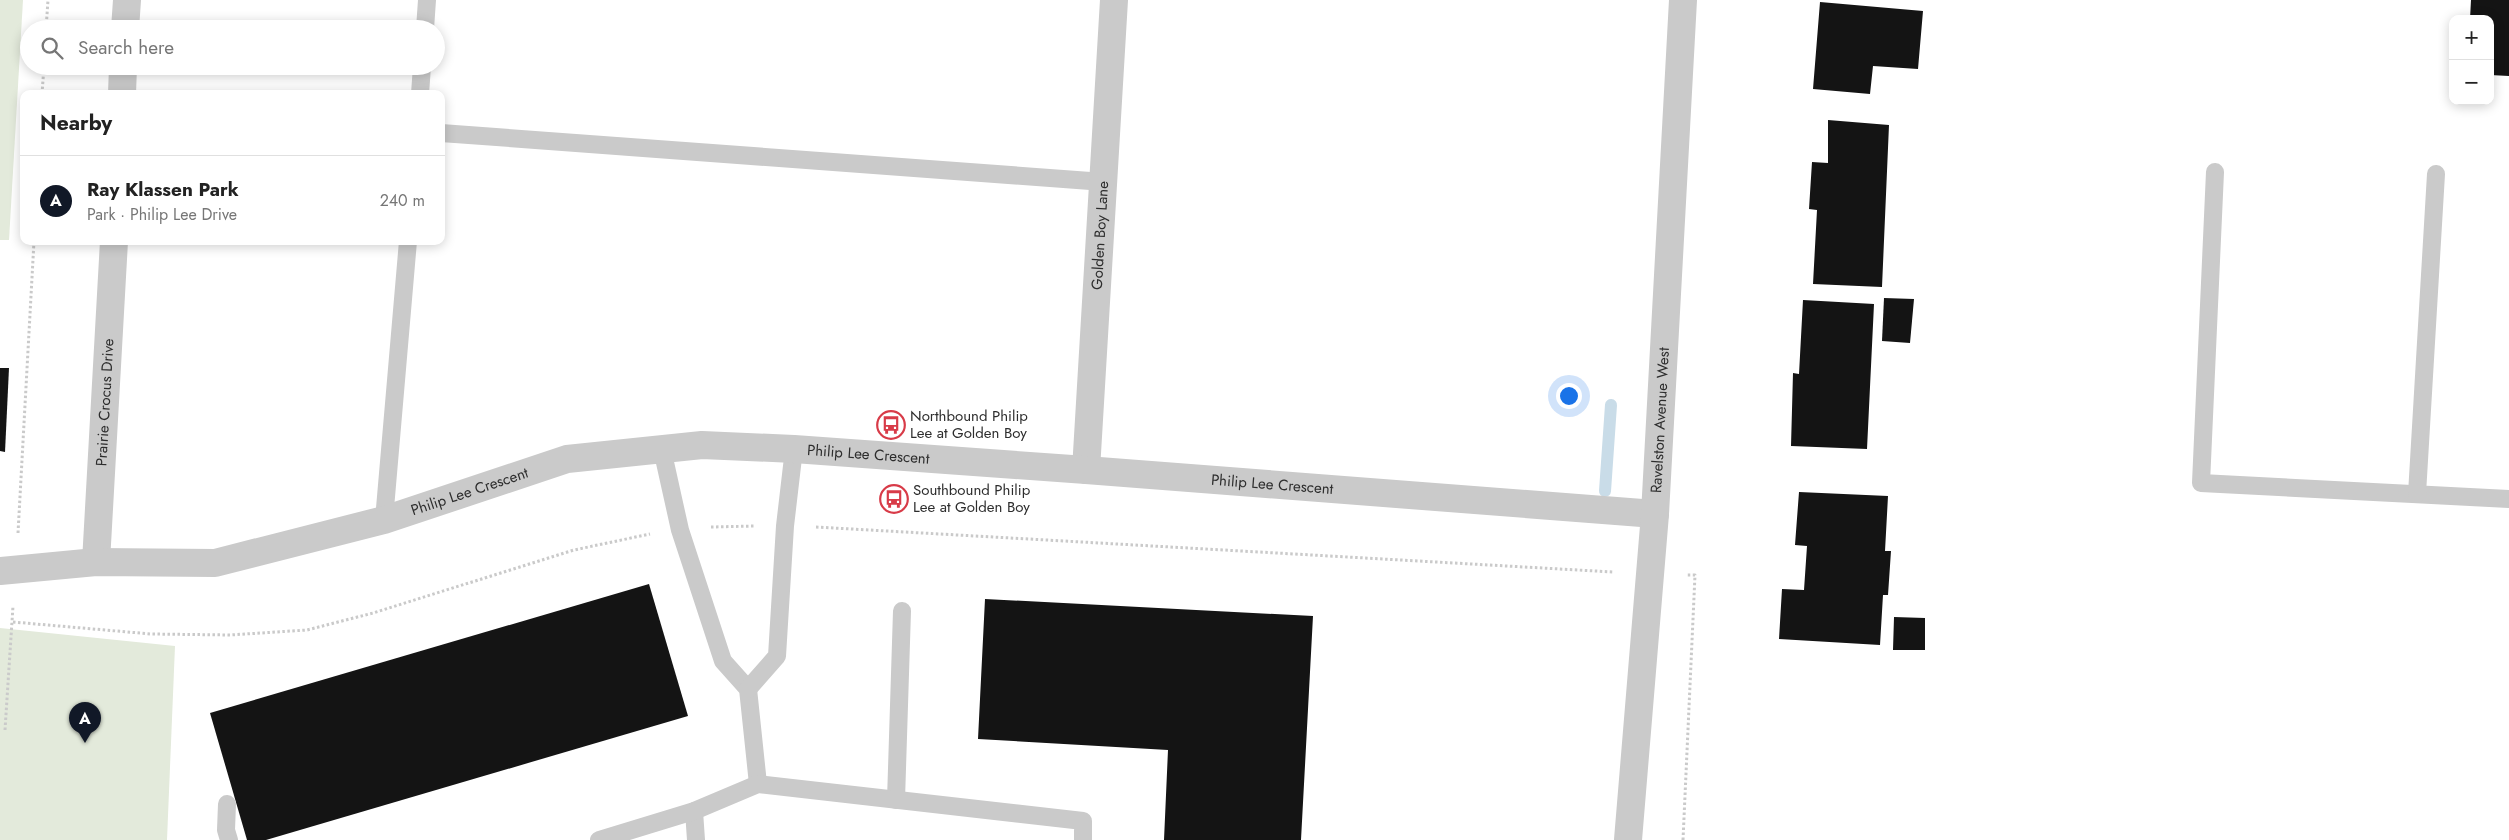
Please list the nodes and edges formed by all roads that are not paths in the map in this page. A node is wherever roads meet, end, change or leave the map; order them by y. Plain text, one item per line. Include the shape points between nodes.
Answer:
1 (127, 0) edge
2 (427, 0) edge
3 (1114, 0) edge
4 (1683, 0) edge
5 (126, 20) edge
6 (426, 20) edge
7 (123, 75) edge
8 (421, 75) edge
9 (122, 90) edge
10 (420, 90) edge
11 (445, 133) edge
12 (2215, 172) dead end
13 (2436, 174) dead end
14 (1104, 182) junction
15 (114, 245) edge
16 (408, 245) edge
17 (662, 449) junction
18 (794, 449) junction
19 (1086, 470) junction
20 (2417, 494) junction
21 (2509, 500) edge
22 (1656, 514) junction
23 (384, 520) junction
24 (96, 562) junction
25 (8, 570) edge
26 (902, 611) dead end
27 (748, 689) junction
28 (758, 784) junction
29 (896, 800) junction
30 (227, 804) dead end
31 (694, 811) junction
32 (229, 840) edge
33 (599, 840) edge
34 (696, 840) edge
35 (1083, 840) edge
36 (1628, 840) edge

1 - 5 street
2 - 6 lane
3 - 14 street, Golden Boy Lane
4 - 22 street, Ravelston Avenue West
7 - 9 street
8 - 10 lane
11 - 14 lane
12 - 20 lane via 2201,483
13 - 20 lane
14 - 19 street, Golden Boy Lane
15 - 24 street, Prairie Crocus Drive
16 - 23 lane
17 - 18 street, Philip Lee Crescent via 702,446
17 - 23 street, Philip Lee Crescent via 567,459
17 - 27 lane via 680,530 724,661
18 - 19 street, Philip Lee Crescent
18 - 27 lane via 785,526 777,656
19 - 22 street, Philip Lee Crescent
20 - 21 lane
22 - 36 street, Ravelston Avenue West
23 - 24 street, Philip Lee Crescent via 215,563
24 - 25 street, Philip Lee Crescent
26 - 29 lane
27 - 28 lane
28 - 29 lane
28 - 31 lane
29 - 35 lane via 1083,821
30 - 32 lane
31 - 33 lane
31 - 34 lane

